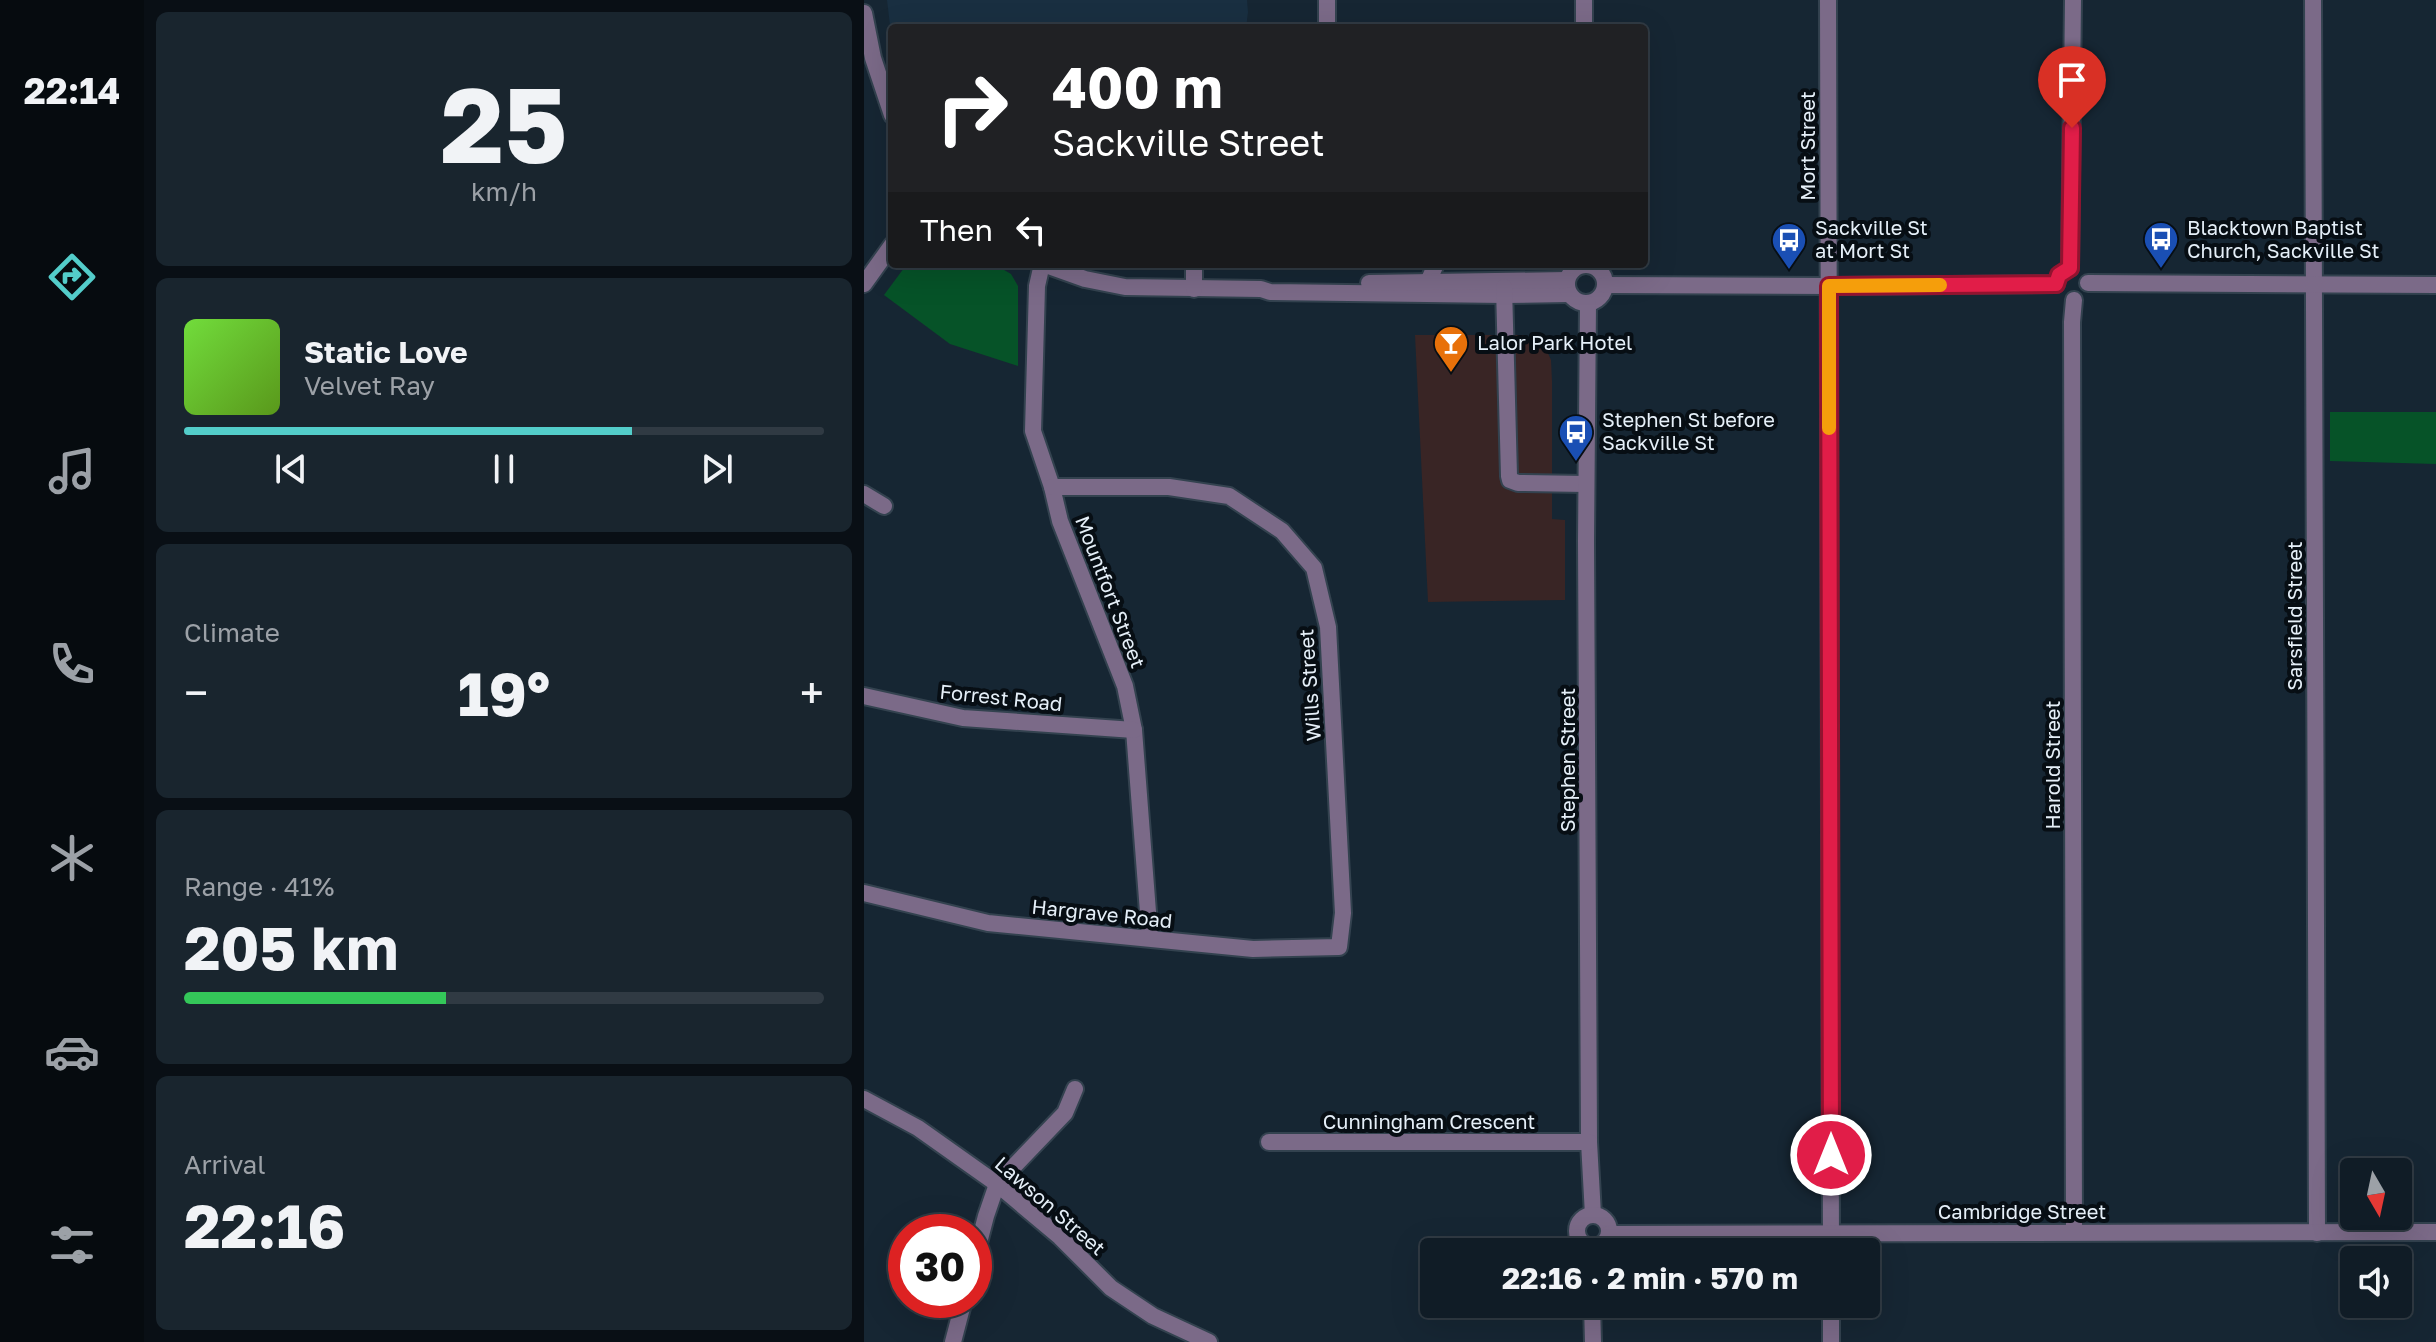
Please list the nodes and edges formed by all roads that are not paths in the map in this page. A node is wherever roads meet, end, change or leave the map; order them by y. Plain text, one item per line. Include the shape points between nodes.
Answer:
1 (1327, 0) edge
2 (1584, 0) edge
3 (1828, 0) edge
4 (2073, 0) edge
5 (2313, 0) edge
6 (864, 13) edge
7 (1327, 24) edge
8 (1584, 24) edge
9 (866, 32) edge
10 (888, 104) edge
11 (888, 251) edge
12 (1042, 268) edge
13 (1055, 268) edge
14 (1194, 268) edge
15 (1434, 268) edge
16 (1577, 268) edge
17 (1593, 268) edge
18 (2070, 268) junction
19 (1428, 282) junction
20 (2088, 283) junction
21 (864, 284) edge
22 (2056, 284) junction
23 (1605, 285) junction
24 (2314, 285) junction
25 (2436, 285) edge
26 (1829, 286) junction
27 (1568, 287) junction
28 (1194, 289) junction
29 (1261, 289) junction
30 (1504, 289) junction
31 (2074, 300) junction
32 (1588, 304) junction
33 (1586, 484) junction
34 (1052, 487) junction
35 (864, 494) edge
36 (884, 506) dead end
37 (864, 696) edge
38 (1134, 730) junction
39 (864, 893) edge
40 (1150, 938) junction
41 (1339, 947) joint
42 (1075, 1089) dead end
43 (864, 1099) edge
44 (1269, 1142) dead end
45 (1589, 1142) junction
46 (997, 1184) junction
47 (987, 1214) edge
48 (1593, 1215) junction
49 (2074, 1231) junction
50 (1832, 1232) junction
51 (2436, 1232) edge
52 (2317, 1233) junction
53 (1609, 1234) junction
54 (1580, 1238) edge
55 (1606, 1238) edge
56 (1832, 1238) edge
57 (959, 1318) edge
58 (1592, 1318) edge
59 (1831, 1318) edge
60 (953, 1342) edge
61 (1209, 1342) edge
62 (1593, 1342) edge
63 (1831, 1342) edge

1 - 7 street
2 - 8 street
3 - 26 street, Mort Street
4 - 18 street
5 - 24 street, Sarsfield Street
6 - 9 street
9 - 10 street
11 - 21 street
12 - 34 street, Mountfort Street via 1033,431
13 - 28 street via 1098,283
14 - 28 street
15 - 19 street
16 - 27 street
17 - 23 street via 1602,274
18 - 20 street via 2085,273
18 - 22 street
19 - 29 street
19 - 30 street
20 - 24 street
20 - 31 street via 2086,292
22 - 26 street
22 - 31 street via 2062,296
23 - 26 street
23 - 32 street via 1598,300
24 - 25 street
24 - 52 street, Sarsfield Street
26 - 50 street, Mort Street
27 - 30 street
27 - 32 street via 1577,301
28 - 29 street
29 - 30 street
30 - 33 street via 1510,480
31 - 49 street, Harold Street
32 - 33 street, Stephen Street
33 - 45 street, Stephen Street
34 - 38 street, Mountfort Street via 1060,521 1125,686
34 - 41 street, Wills Street via 1169,487 1229,496 1282,531 1314,568 1328,627 1343,913
35 - 36 street
37 - 38 street, Forrest Road via 963,718
38 - 40 street, Mountfort Street
39 - 40 street, Hargrave Road via 988,923
40 - 41 street, Hargrave Road via 1253,949
42 - 46 street via 1065,1113
43 - 46 street, Lawson Street via 918,1128
44 - 45 street, Cunningham Crescent
45 - 48 street, Stephen Street
46 - 47 street
46 - 61 street, Lawson Street via 1111,1288 1153,1316
48 - 53 street via 1605,1221
48 - 54 street via 1580,1222
49 - 50 street, Cambridge Street
49 - 52 street, Cambridge Street
50 - 53 street, Cambridge Street
50 - 56 street, Mort Street
51 - 52 street, Cambridge Street
53 - 55 street
57 - 60 street
58 - 62 street
59 - 63 street

